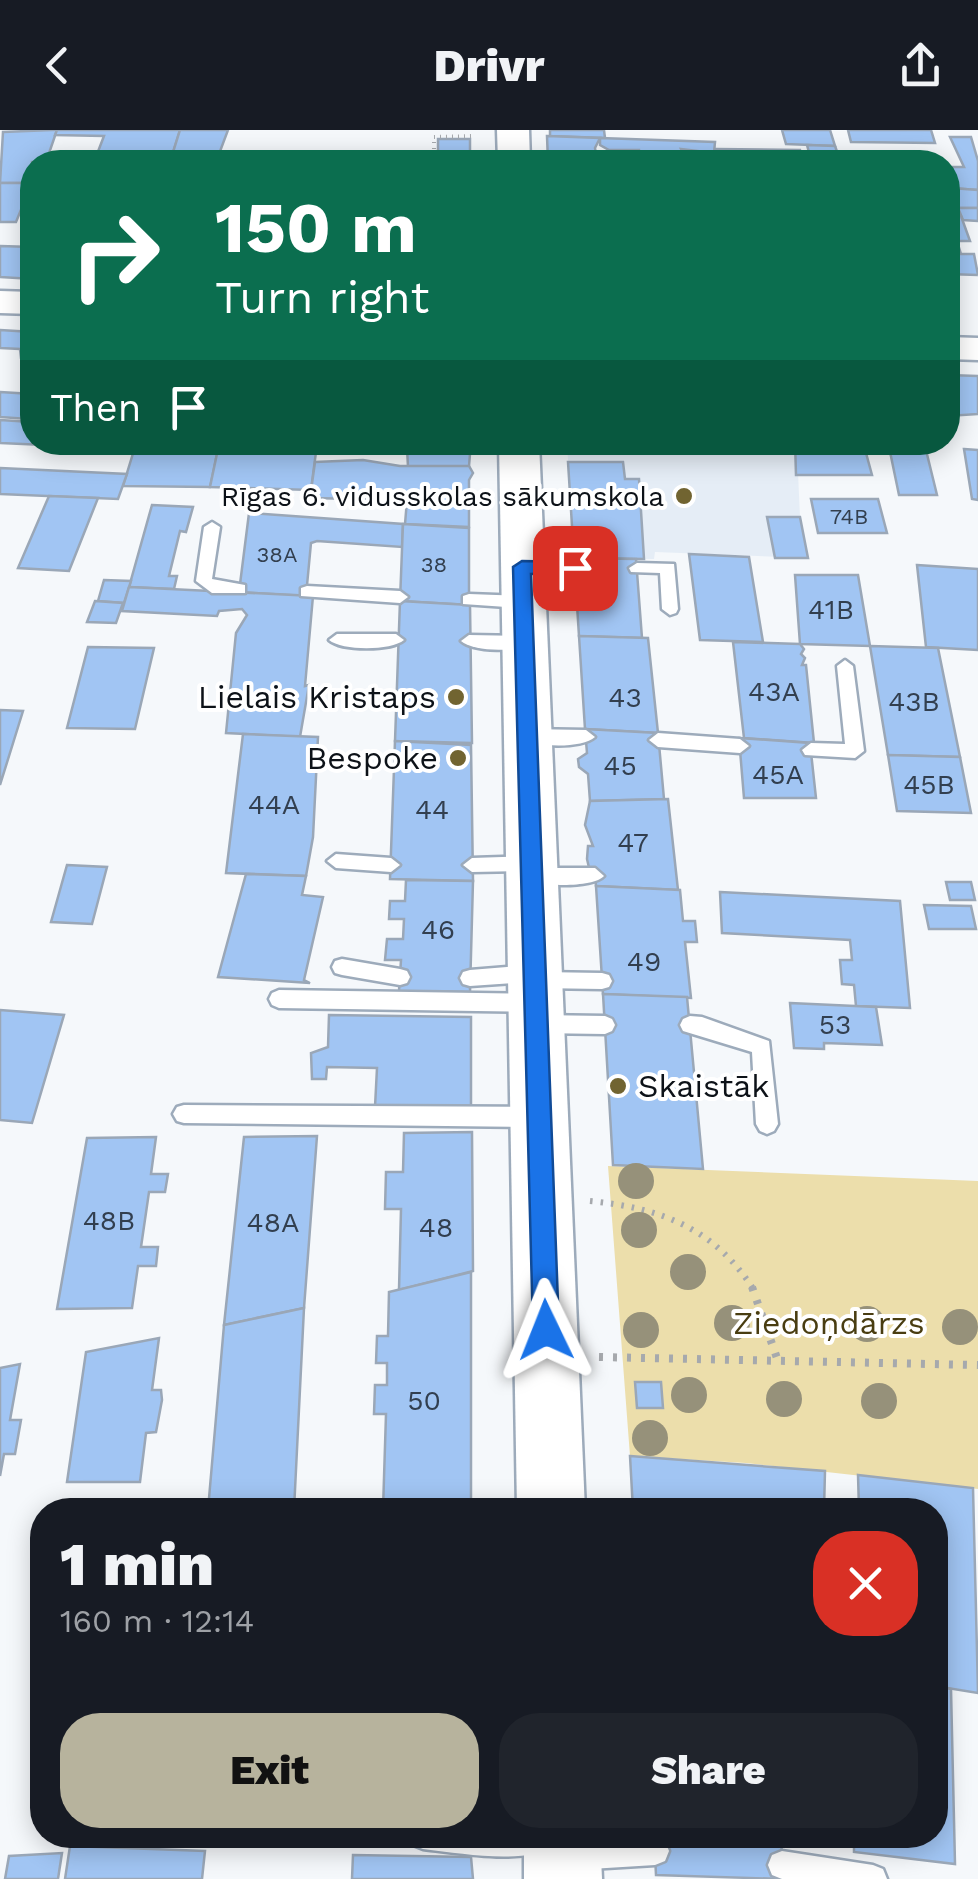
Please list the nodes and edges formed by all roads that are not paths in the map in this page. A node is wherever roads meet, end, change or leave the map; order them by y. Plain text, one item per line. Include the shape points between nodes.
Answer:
1 (519, 455) edge
2 (212, 527) dead end
3 (575, 568) dead end
4 (636, 568) dead end
5 (239, 589) dead end
6 (307, 592) dead end
7 (400, 597) dead end
8 (469, 600) dead end
9 (523, 604) junction
10 (670, 608) dead end
11 (337, 640) dead end
12 (396, 640) dead end
13 (469, 641) dead end
14 (845, 666) dead end
15 (527, 736) junction
16 (586, 736) dead end
17 (658, 740) dead end
18 (740, 746) dead end
19 (811, 750) dead end
20 (336, 861) dead end
21 (391, 865) dead end
22 (472, 865) dead end
23 (531, 870) junction
24 (595, 876) dead end
25 (342, 968) dead end
26 (400, 977) dead end
27 (470, 978) dead end
28 (602, 981) dead end
29 (535, 995) junction
30 (279, 999) dead end
31 (604, 1025) dead end
32 (690, 1026) dead end
33 (184, 1114) dead end
34 (539, 1117) junction
35 (768, 1124) dead end
36 (552, 1498) edge
37 (531, 1848) edge
38 (655, 1851) dead end
39 (562, 1852) edge
40 (782, 1865) dead end
41 (872, 1879) edge

1 - 9 street
2 - 5 lane via 204,582
3 - 9 lane
4 - 10 lane via 668,568
6 - 7 lane
8 - 9 lane
9 - 13 lane
9 - 15 street
11 - 12 lane
14 - 19 lane via 856,750
15 - 16 lane
15 - 23 street
17 - 18 lane
20 - 21 lane
22 - 23 lane
23 - 24 lane
23 - 29 street
25 - 26 lane
27 - 29 lane
28 - 29 lane
29 - 30 lane
29 - 31 lane
29 - 34 street
32 - 35 lane via 762,1047
33 - 34 lane
34 - 36 street
37 - 39 lane
38 - 39 lane
40 - 41 lane

